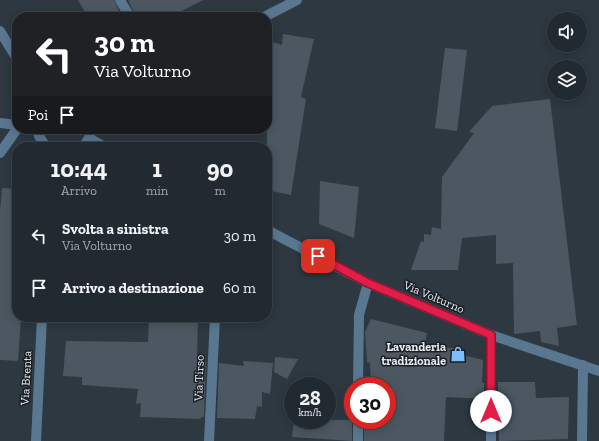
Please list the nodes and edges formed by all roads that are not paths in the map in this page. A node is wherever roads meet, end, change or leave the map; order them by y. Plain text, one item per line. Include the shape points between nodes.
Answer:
1 (120, 0) edge
2 (297, 0) edge
3 (127, 12) edge
4 (272, 13) edge
5 (0, 31) edge
6 (12, 51) edge
7 (0, 123) edge
8 (12, 124) edge
9 (13, 134) edge
10 (91, 134) edge
11 (100, 142) edge
12 (0, 153) edge
13 (272, 233) edge
14 (368, 283) junction
15 (42, 322) edge
16 (215, 322) edge
17 (491, 335) junction
18 (583, 365) junction
19 (599, 371) edge
20 (358, 377) edge
21 (358, 429) edge
22 (36, 441) edge
23 (210, 441) edge
24 (358, 441) edge
25 (491, 441) edge
26 (582, 441) edge

1 - 3 street
2 - 4 street
5 - 6 street
7 - 8 street
9 - 12 street
10 - 11 street
13 - 14 street, Via Volturno
14 - 17 street, Via Volturno
14 - 20 street via 359,315
15 - 22 street, Via Brenta
16 - 23 street, Via Tirso
17 - 18 street, Via Volturno
17 - 25 street
18 - 19 street, Via Volturno
18 - 26 street
21 - 24 street

